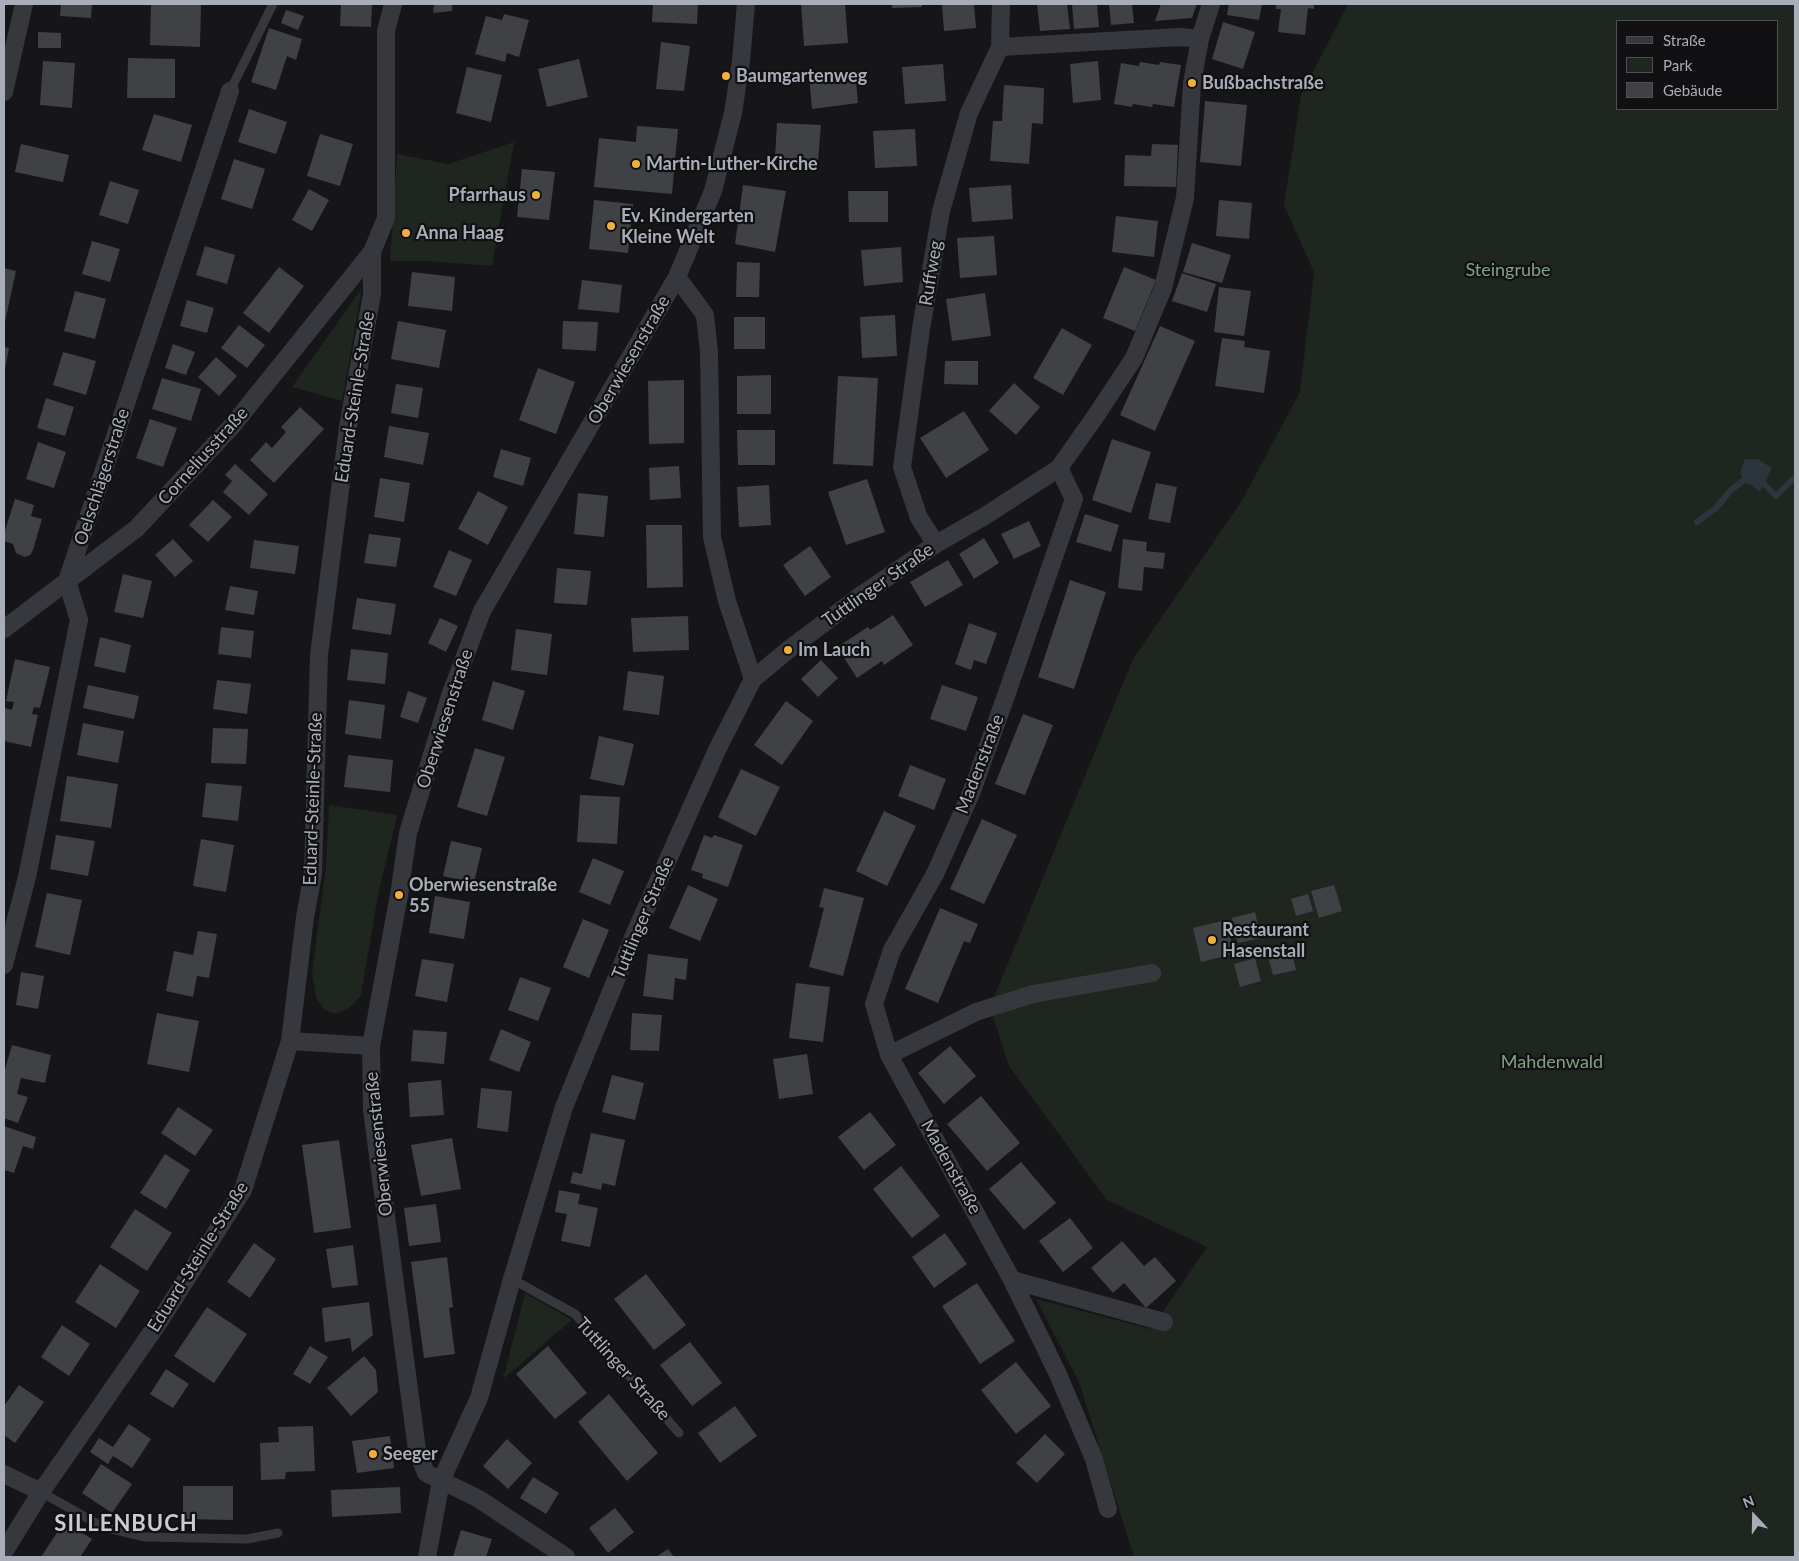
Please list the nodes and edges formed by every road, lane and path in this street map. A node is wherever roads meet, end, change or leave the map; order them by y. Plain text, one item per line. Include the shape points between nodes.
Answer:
1 (24, 4) edge
2 (273, 4) edge
3 (392, 4) edge
4 (746, 4) edge
5 (1001, 4) edge
6 (1211, 4) edge
7 (1200, 39) junction
8 (1000, 47) junction
9 (230, 91) joint
10 (4, 92) edge
11 (372, 252) junction
12 (677, 277) junction
13 (1059, 468) junction
14 (936, 544) junction
15 (67, 581) junction
16 (4, 629) edge
17 (753, 679) junction
18 (4, 965) edge
19 (1152, 973) dead end
20 (290, 1041) junction
21 (370, 1046) junction
22 (889, 1055) junction
23 (512, 1279) junction
24 (1012, 1280) junction
25 (1164, 1322) dead end
26 (679, 1432) dead end
27 (4, 1474) edge
28 (441, 1481) junction
29 (40, 1492) junction
30 (1108, 1509) dead end
31 (278, 1533) dead end
32 (4, 1552) edge
33 (427, 1557) edge
34 (566, 1557) edge

1 - 10 street
2 - 9 lane, Oelschlägerstraße
3 - 11 street, Eduard-Steinle-Straße via 386,31 386,218
4 - 12 street, Oberwiesenstraße via 733,113 713,191
5 - 8 street, Ruffweg
6 - 7 street, Tuttlinger Straße
7 - 8 street via 1180,37
7 - 13 street, Tuttlinger Straße via 1192,83 1185,198 1162,288 1134,358
8 - 14 street, Ruffweg via 969,113 941,211 902,467 919,518
9 - 15 street, Oelschlägerstraße
11 - 15 street, Corneliusstraße via 232,426 137,528
11 - 20 street, Eduard-Steinle-Straße via 372,294 348,427 318,655 313,874
12 - 17 street via 705,315 709,352 712,537 727,601
12 - 21 street, Oberwiesenstraße via 482,610 450,696 408,833
13 - 14 street, Tuttlinger Straße
13 - 22 street, Madenstraße via 1074,499 972,791 934,874 892,950 874,1004
14 - 17 street, Tuttlinger Straße via 860,596
15 - 16 street, Corneliusstraße
15 - 18 street via 79,620 27,877
17 - 23 street, Tuttlinger Straße via 717,750 635,933 568,1098
19 - 22 street via 1033,994 976,1012
20 - 21 street
20 - 29 street, Eduard-Steinle-Straße via 243,1190 162,1319
21 - 28 street, Oberwiesenstraße via 372,1110 417,1450 426,1473
22 - 24 street, Madenstraße
23 - 26 lane, Tuttlinger Straße via 575,1314
23 - 28 street, Tuttlinger Straße via 479,1398
24 - 25 street
24 - 30 street, Madenstraße via 1091,1451
27 - 29 street
28 - 33 street, Tuttlinger Straße
28 - 34 street, Oberwiesenstraße via 479,1499
29 - 31 lane via 103,1527 144,1537 247,1538
29 - 32 street, Eduard-Steinle-Straße

